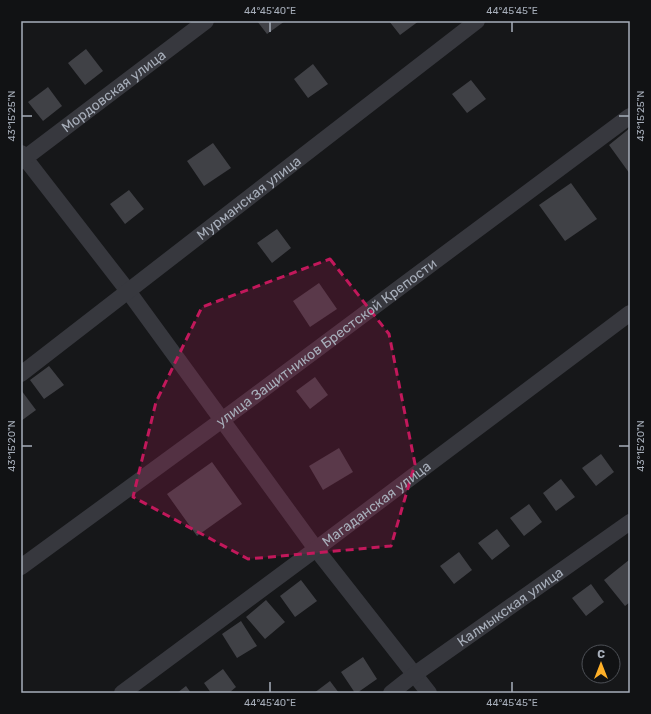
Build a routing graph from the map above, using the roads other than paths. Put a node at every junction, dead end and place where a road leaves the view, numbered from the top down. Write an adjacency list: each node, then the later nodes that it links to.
1 (206, 21): 4 (street, Мордовская улица)
2 (476, 21): 5 (street, Мурманская улица)
3 (630, 116): 8 (street, улица Защитников Брестской Крепости)
4 (22, 157): 5 (street)
5 (128, 291): 7 (street, Мурманская улица); 8 (street)
6 (630, 313): 10 (street, Магаданская улица)
7 (21, 374)
8 (222, 420): 10 (street); 11 (street, улица Защитников Брестской Крепости)
9 (630, 522): 12 (street, Калмыкская улица)
10 (316, 549): 12 (street); 13 (street, Магаданская улица)
11 (21, 567)
12 (415, 674): 14 (street, Калмыкская улица); 15 (street)
13 (122, 693)
14 (391, 693)
15 (429, 693)

